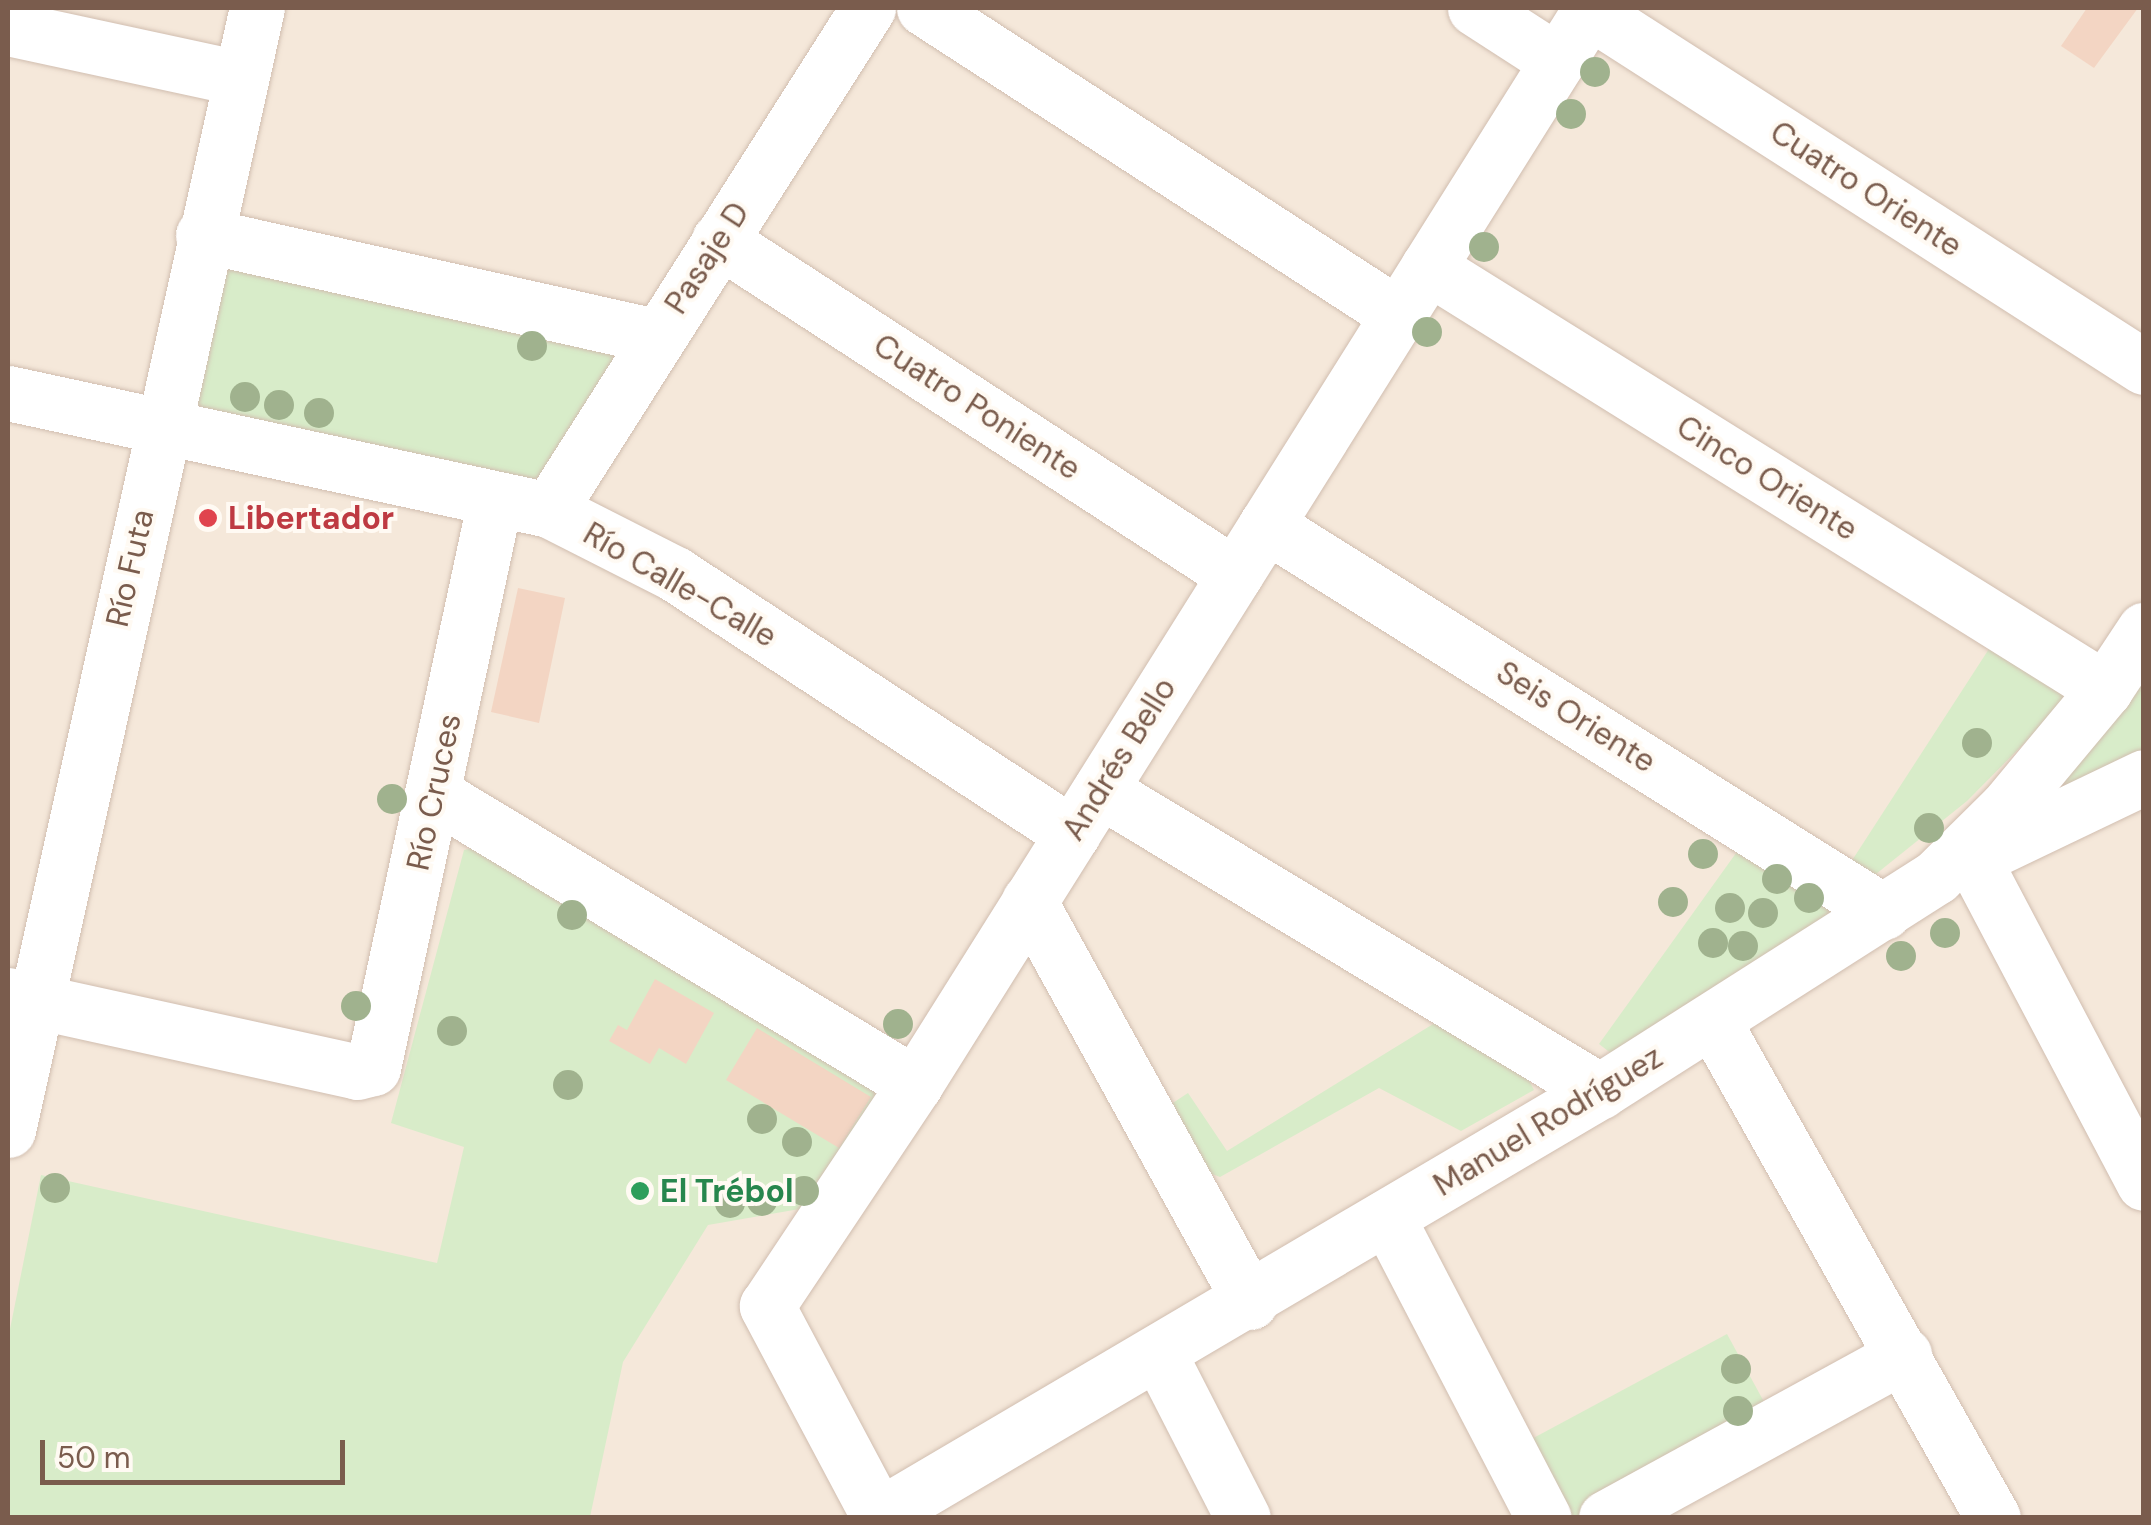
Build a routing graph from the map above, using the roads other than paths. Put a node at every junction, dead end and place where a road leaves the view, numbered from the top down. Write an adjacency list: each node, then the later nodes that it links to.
1 (258, 8): 8 (street, Río Futa)
2 (868, 8): 10 (street, Pasaje D)
3 (924, 8): 12 (street)
4 (1475, 8): 7 (street)
5 (1590, 9): 7 (street, Andrés Bello); 14 (street, Cuatro Oriente)
6 (8, 28): 8 (street)
7 (1557, 61): 11 (street, Andrés Bello)
8 (239, 78): 9 (street, Río Futa)
9 (202, 235): 13 (street); 16 (street, Río Futa)
10 (719, 240): 13 (street, Pasaje D); 20 (street, Cuatro Poniente)
11 (1428, 267): 12 (street, Andrés Bello); 22 (street, Cinco Oriente)
12 (1398, 315): 19 (street, Andrés Bello)
13 (655, 336): 18 (street, Pasaje D)
14 (2144, 367)
15 (8, 393): 16 (street, Río Calle-Calle)
16 (161, 429): 17 (street, Río Calle-Calle); 29 (street, Río Futa)
17 (496, 500): 18 (street, Río Calle-Calle); 24 (street, Río Cruces)
18 (549, 510): 25 (street, Río Calle-Calle)
19 (1266, 525): 20 (street, Andrés Bello); 28 (street, Seis Oriente)
20 (1235, 574): 25 (street, Andrés Bello)
21 (2144, 630): 22 (street, Manuel Rodríguez)
22 (2105, 688): 26 (street, Manuel Rodríguez)
23 (2144, 777): 26 (street)
24 (434, 794): 29 (street, Río Cruces); 31 (street)
25 (1086, 812): 27 (street, Andrés Bello); 32 (street, Río Calle-Calle)
26 (1954, 868): 28 (street, Manuel Rodríguez); 34 (street)
27 (1030, 901): 31 (street, Andrés Bello); 36 (street)
28 (1884, 912): 30 (street, Manuel Rodríguez)
29 (21, 998): 33 (street, Río Futa)
30 (1714, 1020): 32 (street, Manuel Rodríguez); 38 (street)
31 (915, 1084): 39 (street, Andrés Bello)
32 (1600, 1091): 35 (street, Manuel Rodríguez)
33 (8, 1130)
34 (2144, 1183)
35 (1387, 1217): 36 (street, Manuel Rodríguez); 41 (street)
36 (1250, 1302): 37 (street, Manuel Rodríguez)
37 (1159, 1354): 39 (street, Manuel Rodríguez); 40 (street)
38 (1904, 1355): 42 (street); 43 (street)
39 (876, 1516)
40 (1243, 1518)
41 (1544, 1518)
42 (1606, 1518)
43 (1993, 1518)

